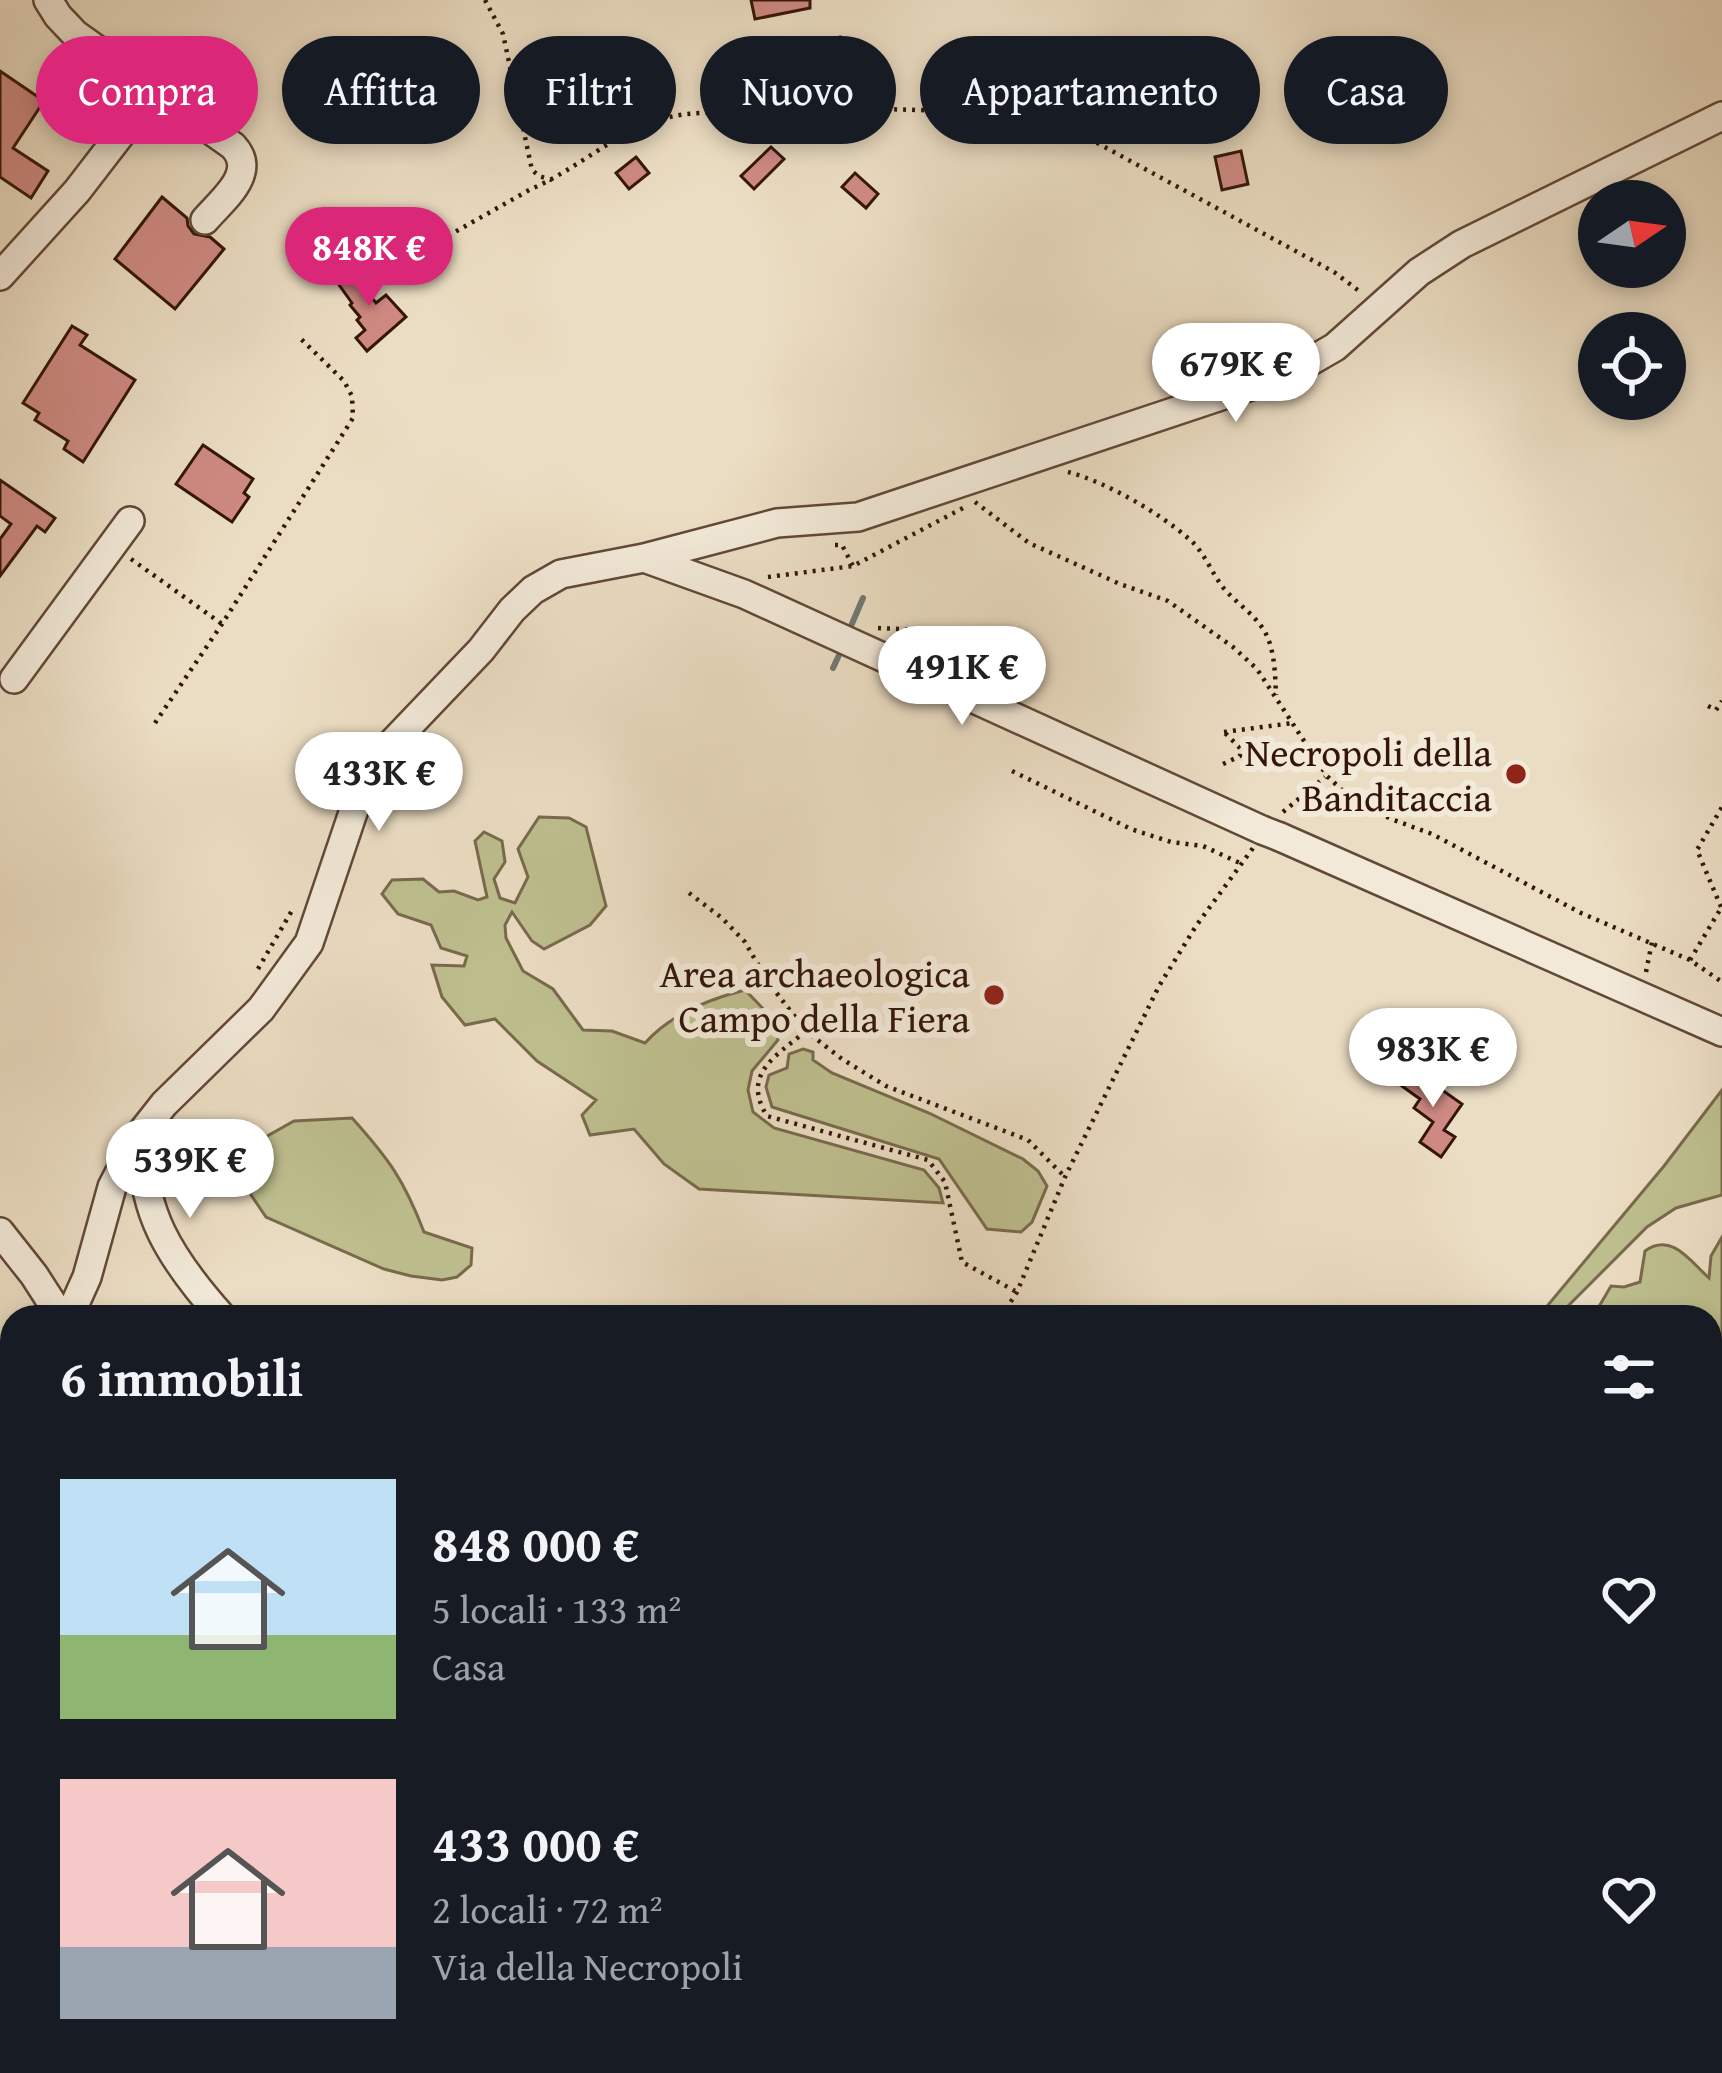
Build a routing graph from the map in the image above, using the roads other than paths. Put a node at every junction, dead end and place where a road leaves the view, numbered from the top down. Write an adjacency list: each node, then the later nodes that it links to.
1 (48, 0): 2 (street)
2 (80, 36)
3 (1722, 116): 9 (street)
4 (113, 144): 7 (street)
5 (230, 144): 6 (street)
6 (205, 220)
7 (0, 276)
8 (130, 520): 10 (street)
9 (644, 557): 11 (street); 12 (street)
10 (5, 681)
11 (1722, 1032)
12 (145, 1126): 15 (street); 16 (street)
13 (0, 1232): 14 (street)
14 (56, 1305)
15 (72, 1305)
16 (212, 1305)

